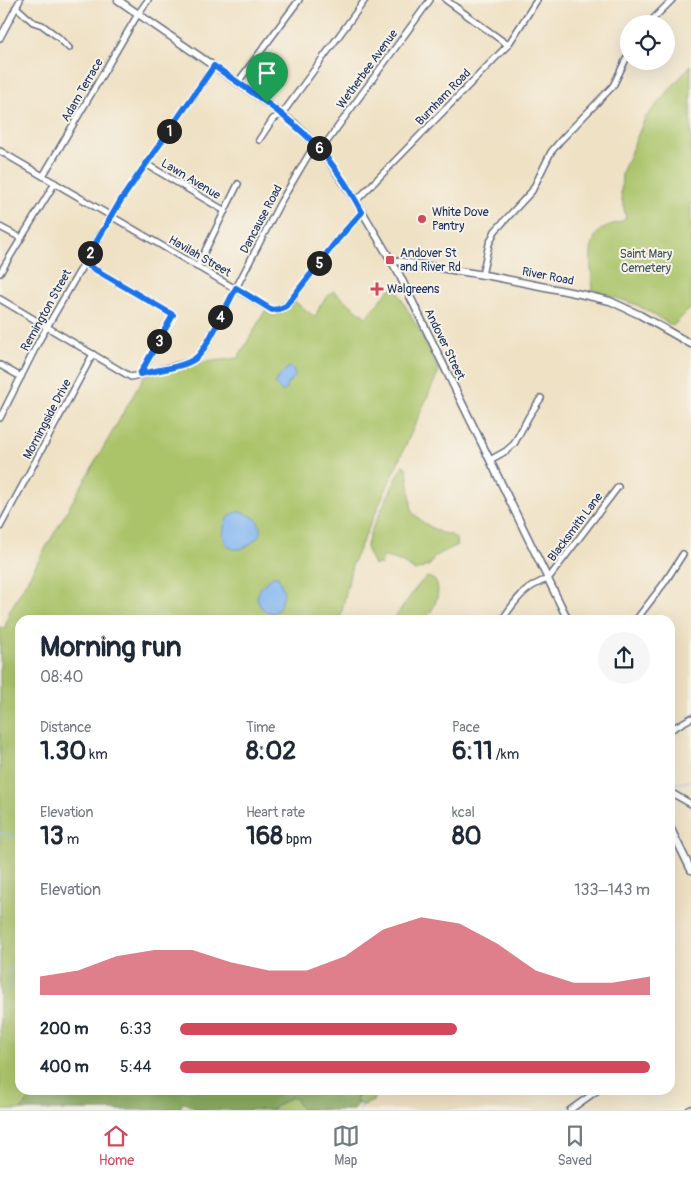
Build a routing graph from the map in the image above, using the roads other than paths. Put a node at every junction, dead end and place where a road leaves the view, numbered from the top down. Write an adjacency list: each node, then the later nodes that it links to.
1 (20, 0): 10 (street)
2 (118, 0): 11 (main road, Andover Street)
3 (148, 0): 11 (street, Adam Terrace)
4 (298, 0): 18 (street)
5 (365, 0): 19 (street)
6 (430, 0): 22 (street, Wetherbee Avenue)
7 (447, 0): 14 (street)
8 (537, 0): 14 (street, Burnham Road)
9 (672, 0): 12 (street)
10 (16, 7): 13 (street); 15 (street)
11 (138, 14): 16 (main road, Andover Street); 25 (street, Adam Terrace)
12 (657, 15)
13 (0, 38)
14 (508, 46): 28 (street, Burnham Road)
15 (68, 48)
16 (214, 66): 18 (main road, Andover Street); 24 (street, Remington Street)
17 (621, 70): 38 (street)
18 (238, 82): 19 (main road, Andover Street)
19 (282, 114): 20 (street); 21 (main road, Andover Street)
20 (259, 140)
21 (315, 144): 22 (main road, Andover Street); 39 (street, Dancause Road)
22 (320, 150): 28 (main road, Andover Street)
23 (0, 151): 25 (street, Havilah Street)
24 (146, 164): 29 (street, Lawn Avenue); 31 (street, Remington Street)
25 (43, 176): 26 (street, Havilah Street)
26 (55, 183): 31 (street, Havilah Street); 33 (street)
27 (238, 184): 29 (street)
28 (356, 201): 30 (main road, Andover Street)
29 (225, 211): 36 (street)
30 (362, 212): 34 (main road, Andover Street); 39 (street, Havilah Street)
31 (111, 216): 35 (street, Remington Street); 36 (street, Havilah Street)
32 (0, 227): 33 (street)
33 (21, 238): 37 (street)
34 (390, 260): 38 (main road, River Road); 49 (main road, Andover Street)
35 (84, 263): 41 (street, Remington Street); 45 (street)
36 (197, 267): 39 (street, Havilah Street)
37 (0, 273)
38 (482, 275): 42 (main road, River Road)
39 (236, 288): 45 (street, Dancause Road)
40 (0, 299): 41 (street)
41 (47, 327): 43 (street); 46 (street, Remington Street)
42 (691, 344)
43 (93, 354): 45 (street); 51 (street, Morningside Drive)
44 (0, 364): 46 (street)
45 (140, 374)
46 (21, 377): 48 (street, Remington Street)
47 (541, 398): 49 (street)
48 (0, 418)
49 (490, 460): 53 (main road, Andover Street)
50 (618, 487): 53 (street, Blacksmith Lane)
51 (0, 527)
52 (683, 554): 56 (street)
53 (548, 579): 54 (street); 55 (main road, Andover Street)
54 (506, 615)
55 (566, 615)
56 (640, 615)
57 (691, 718): 58 (street)
58 (675, 727)
59 (675, 795): 60 (street)
60 (691, 804)
61 (675, 837): 62 (main road)
62 (691, 870)
63 (591, 1095): 64 (street)
64 (570, 1110)

